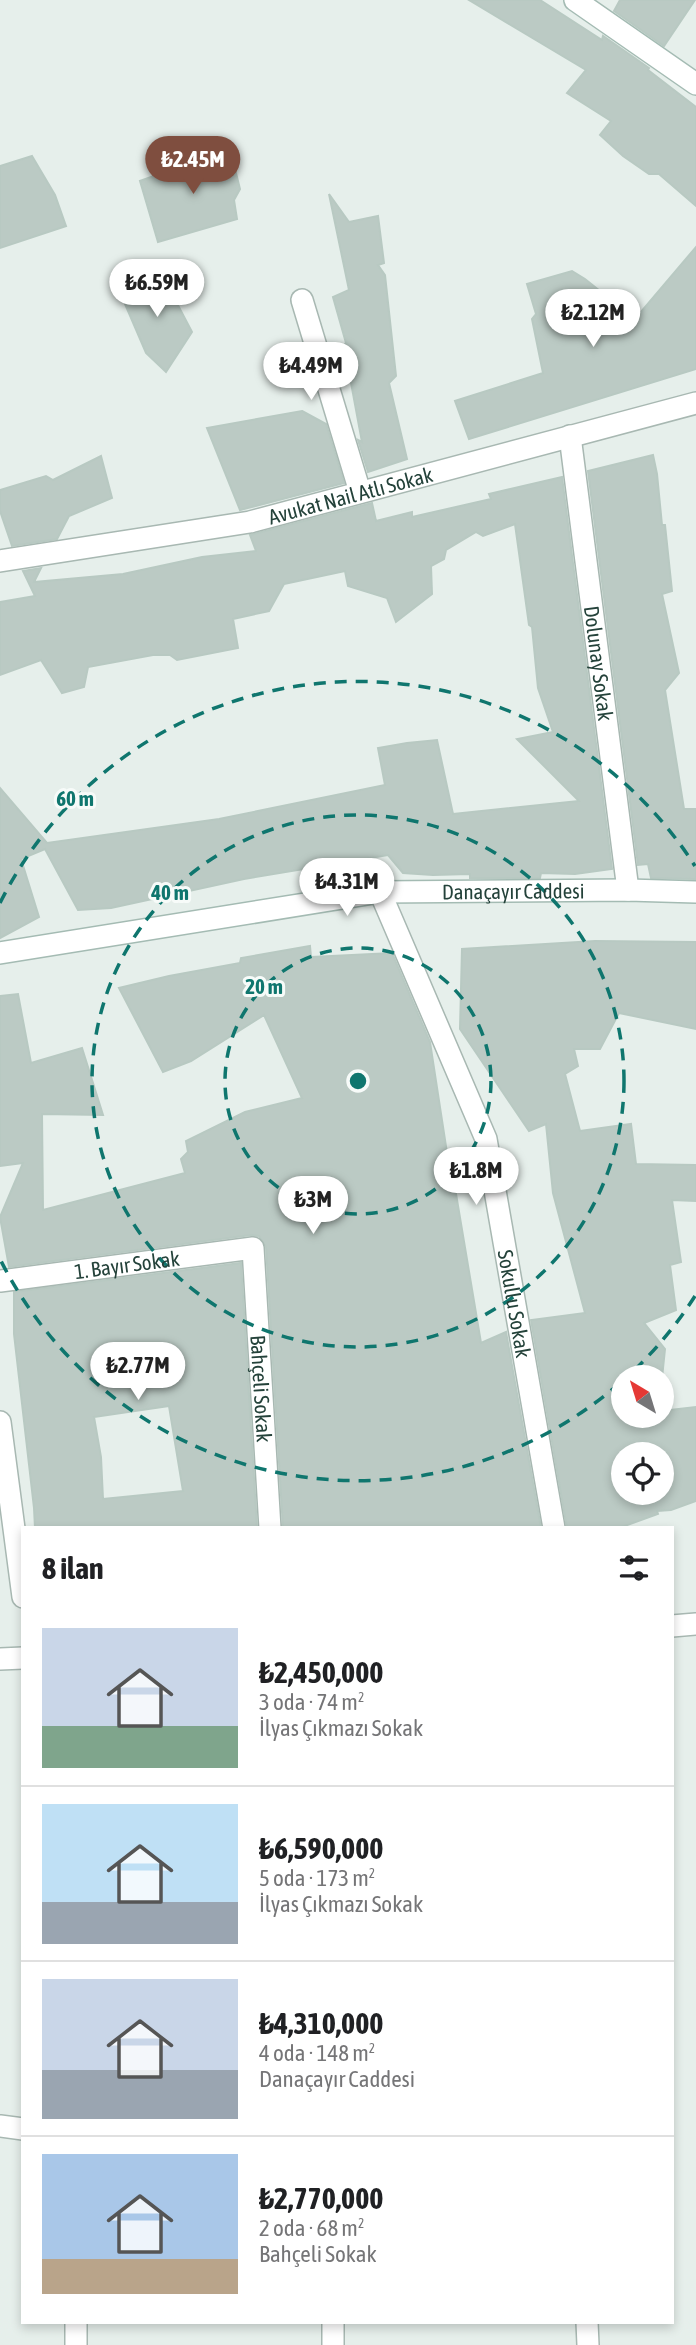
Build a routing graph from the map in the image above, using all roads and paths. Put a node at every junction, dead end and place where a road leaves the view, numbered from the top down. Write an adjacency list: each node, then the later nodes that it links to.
1 (575, 0): 2 (street)
2 (696, 84)
3 (302, 300): 6 (street)
4 (696, 403): 5 (street, Avukat Nail Atlı Sokak)
5 (570, 436): 6 (street, Avukat Nail Atlı Sokak); 8 (street, Dolunay Sokak)
6 (360, 492): 7 (street, Avukat Nail Atlı Sokak)
7 (0, 561)
8 (628, 890): 9 (street, Danaçayır Caddesi); 10 (street, Danaçayır Caddesi)
9 (380, 892): 11 (street, Danaçayır Caddesi); 16 (street, Sokullu Sokak)
10 (696, 892)
11 (0, 953)
12 (253, 1248): 13 (street, 1. Bayır Sokak); 15 (street, Bahçeli Sokak)
13 (0, 1281)
14 (0, 1422): 17 (street)
15 (270, 1526)
16 (554, 1526)
17 (21, 1582)
18 (696, 1625): 19 (street)
19 (674, 1626)
20 (21, 1658): 21 (street)
21 (0, 1659)
22 (0, 2126): 23 (street)
23 (21, 2129)
24 (76, 2324): 27 (street)
25 (333, 2324): 28 (street)
26 (587, 2324): 29 (street)
27 (76, 2345)
28 (333, 2345)
29 (587, 2345)

